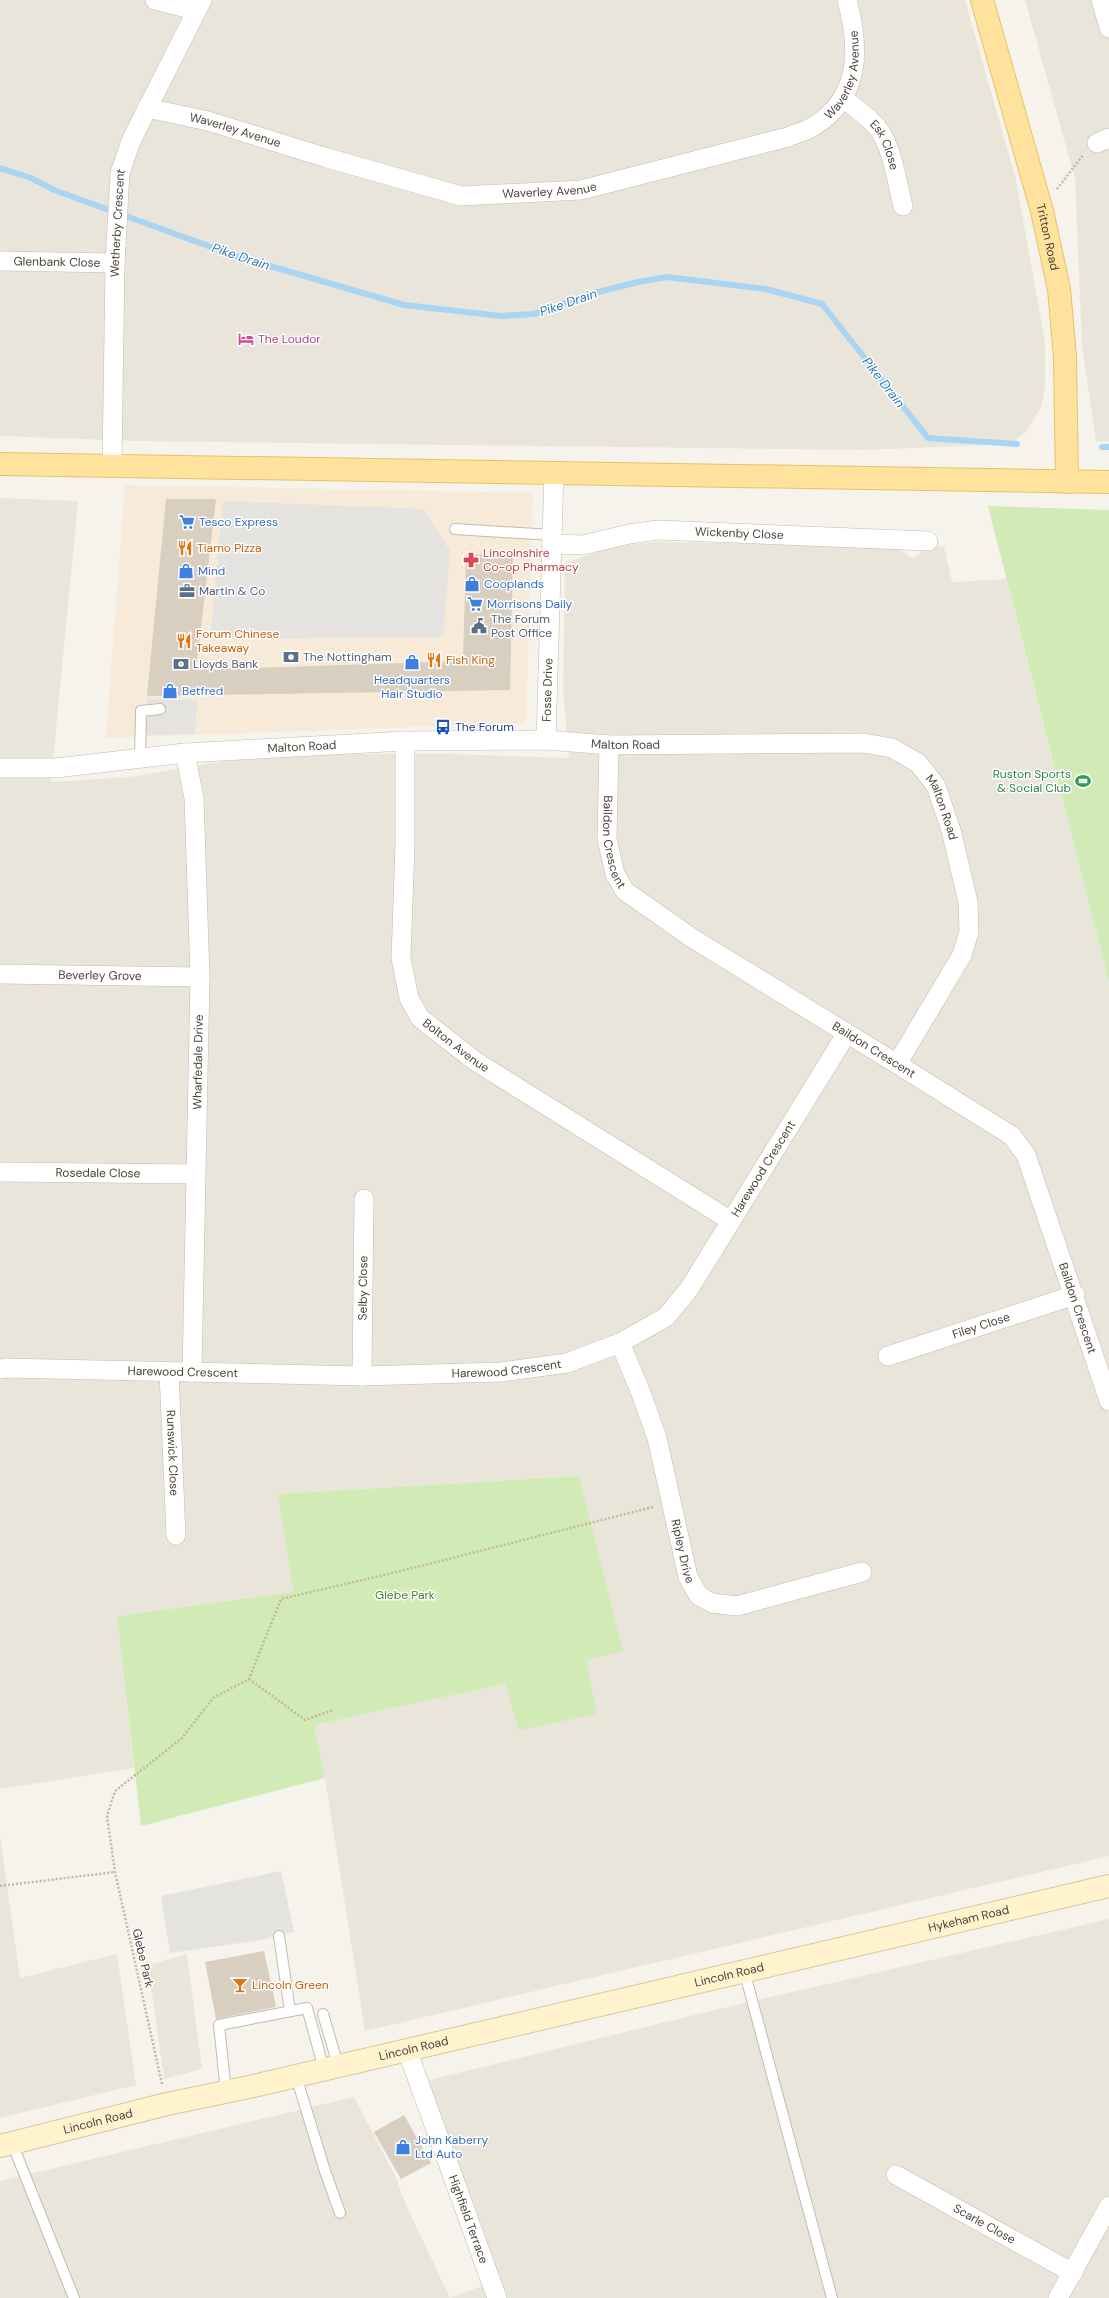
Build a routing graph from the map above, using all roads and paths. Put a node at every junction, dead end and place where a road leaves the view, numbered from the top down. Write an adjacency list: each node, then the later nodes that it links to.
1 (155, 0): 5 (street)
2 (847, 0): 7 (street, Waverley Avenue)
3 (982, 0): 11 (main road, Tritton Road)
4 (1101, 0): 6 (street)
5 (199, 5): 8 (street, Wetherby Crescent)
6 (1109, 28)
7 (844, 99): 8 (street, Waverley Avenue); 10 (street, Esk Close)
8 (147, 108): 13 (street, Wetherby Crescent)
9 (1103, 140): 11 (path)
10 (903, 206)
11 (1042, 211): 17 (main road, Tritton Road)
12 (0, 261): 13 (street, Glenbank Close)
13 (115, 263): 15 (street, Wetherby Crescent)
14 (0, 464): 15 (main road)
15 (112, 466): 16 (main road)
16 (554, 472): 17 (main road); 20 (street, Fosse Drive)
17 (1067, 482): 18 (main road)
18 (1109, 482)
19 (455, 529): 20 (lane)
20 (552, 540): 21 (street, Wickenby Close); 23 (street, Fosse Drive)
21 (928, 541)
22 (160, 709): 27 (lane)
23 (546, 740): 24 (street, Malton Road); 25 (street, Malton Road)
24 (405, 741): 26 (street, Malton Road); 36 (street, Bolton Avenue)
25 (609, 745): 31 (street, Baildon Crescent); 32 (street, Malton Road)
26 (185, 753): 27 (street, Malton Road); 30 (street, Wharfedale Drive)
27 (140, 758): 28 (street, Malton Road)
28 (0, 768)
29 (0, 974): 30 (street, Beverley Grove)
30 (200, 977): 34 (street, Wharfedale Drive)
31 (847, 1033): 32 (street, Baildon Crescent); 36 (street, Harewood Crescent)
32 (897, 1064): 37 (street, Baildon Crescent)
33 (0, 1172): 34 (street, Rosedale Close)
34 (195, 1174): 42 (street, Wharfedale Drive)
35 (364, 1199): 43 (street, Selby Close)
36 (731, 1221): 38 (street, Harewood Crescent)
37 (1075, 1295): 39 (street, Filey Close); 44 (street, Baildon Crescent)
38 (620, 1343): 43 (street, Harewood Crescent); 45 (street, Ripley Drive)
39 (888, 1356)
40 (0, 1369): 41 (street, Harewood Crescent)
41 (169, 1372): 42 (street, Harewood Crescent); 46 (street, Runswick Close)
42 (192, 1372): 43 (street, Harewood Crescent)
43 (362, 1376)
44 (1109, 1401)
45 (670, 1503): 47 (street, Ripley Drive); 48 (path)
46 (176, 1535)
47 (862, 1572)
48 (249, 1679): 49 (path); 50 (path, Glebe Park)
49 (332, 1710)
50 (115, 1872): 51 (path); 62 (path, Glebe Park)
51 (0, 1886)
52 (1109, 1886): 54 (street, Hykeham Road)
53 (279, 1936): 56 (lane)
54 (828, 1950): 55 (street, Lincoln Road)
55 (744, 1970): 58 (street, Lincoln Road); 70 (lane)
56 (290, 2011): 59 (lane); 61 (lane)
57 (323, 2014): 59 (lane)
58 (406, 2050): 59 (street, Lincoln Road); 69 (street, Highfield Terrace)
59 (331, 2067): 60 (street, Lincoln Road)
60 (296, 2076): 61 (street, Lincoln Road); 66 (lane)
61 (226, 2092): 62 (street, Lincoln Road)
62 (166, 2104): 63 (street, Lincoln Road)
63 (6, 2144): 68 (lane)
64 (896, 2175): 67 (street, Scarle Close)
65 (1109, 2206): 67 (street)
66 (340, 2214)
67 (1073, 2273): 71 (street)
68 (74, 2298)
69 (497, 2298)
70 (832, 2298)
71 (1058, 2298)

